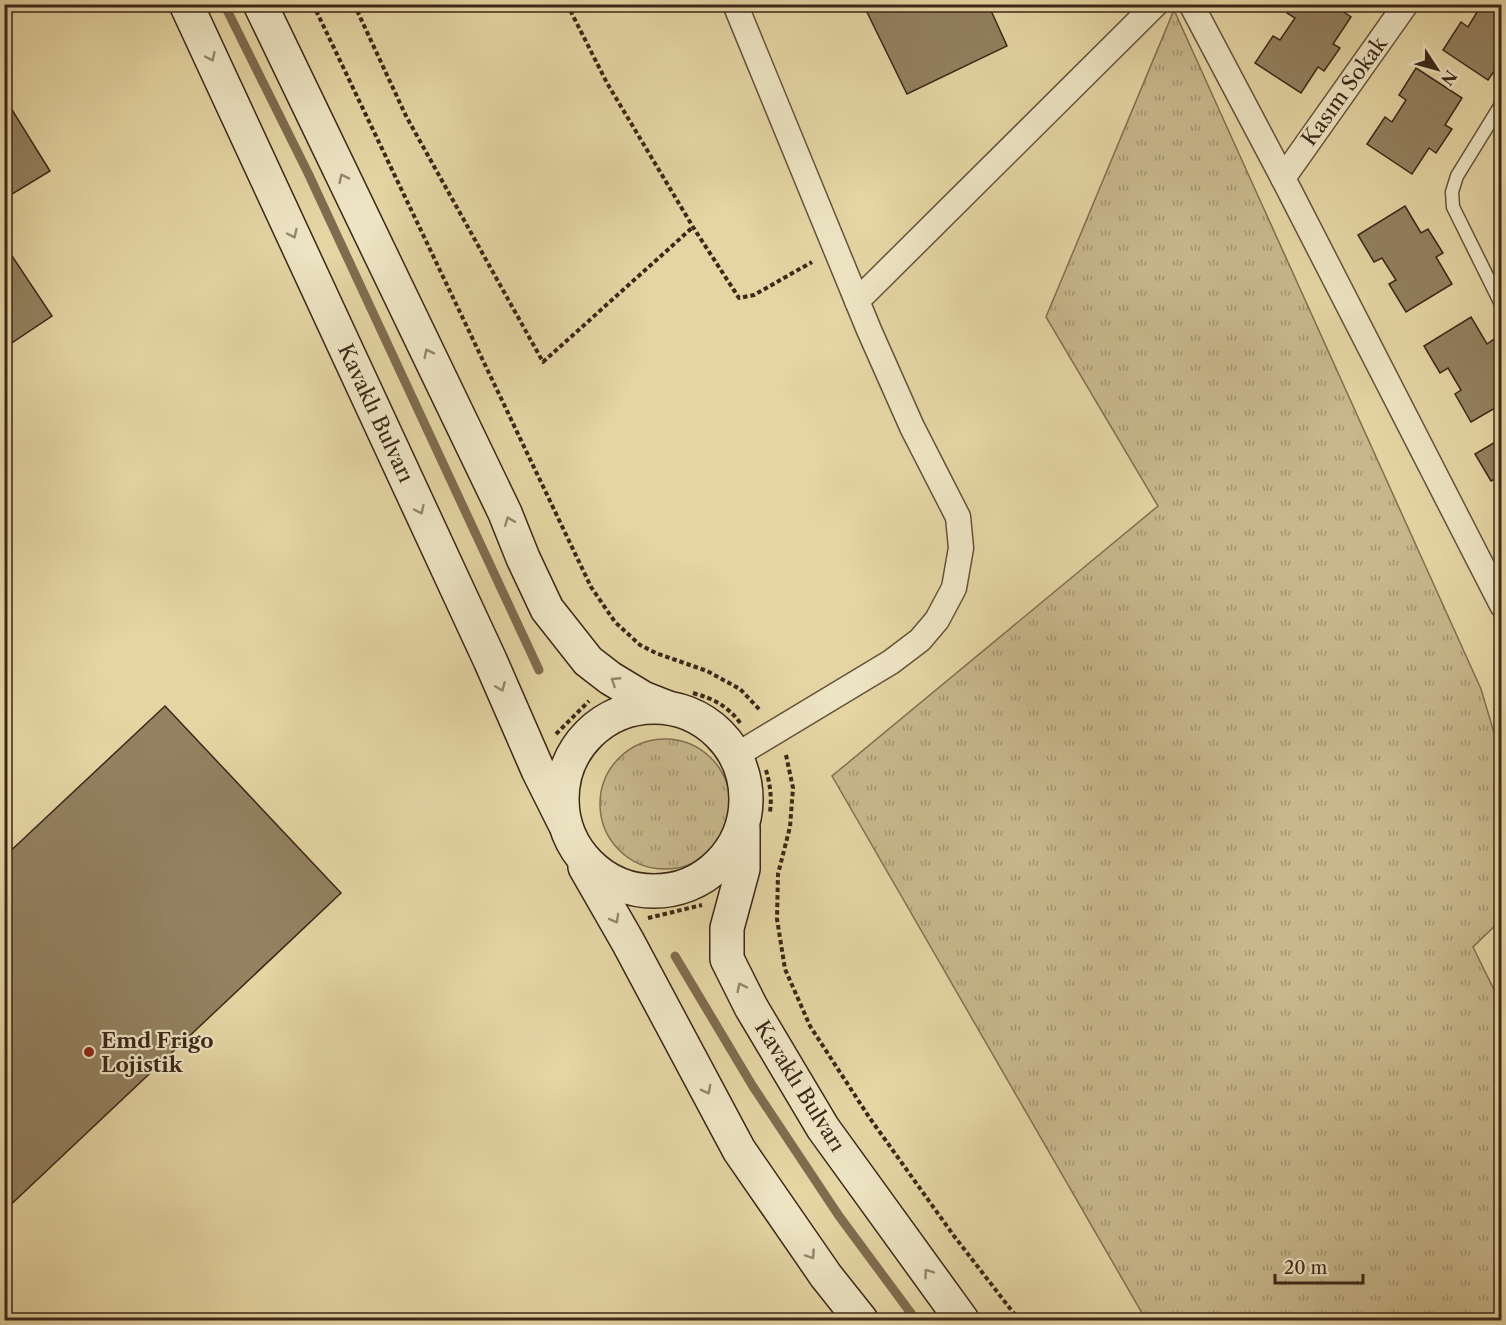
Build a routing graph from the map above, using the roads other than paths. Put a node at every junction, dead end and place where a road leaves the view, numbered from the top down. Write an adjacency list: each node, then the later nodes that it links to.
1 (186, 4): 15 (main road, Kavaklı Bulvarı, one-way to 15)
2 (260, 4): 12 (main road, Kavaklı Bulvarı, one-way to 2)
3 (735, 4): 9 (street)
4 (1156, 4): 9 (street)
5 (1191, 4): 8 (street)
6 (1406, 4): 8 (street, Kasım Sokak)
7 (1502, 103): 10 (lane)
8 (1282, 178): 11 (street)
9 (857, 301): 13 (street)
10 (1502, 306)
11 (1502, 605)
12 (666, 707): 13 (main road, Kavaklı Bulvarı); 15 (main road, Kavaklı Bulvarı)
13 (735, 756): 14 (main road, Kavaklı Bulvarı)
14 (743, 823): 15 (main road, Kavaklı Bulvarı); 17 (main road, Kavaklı Bulvarı, one-way to 14)
15 (570, 836): 16 (main road, Kavaklı Bulvarı, one-way to 16)
16 (861, 1320)
17 (962, 1320)

